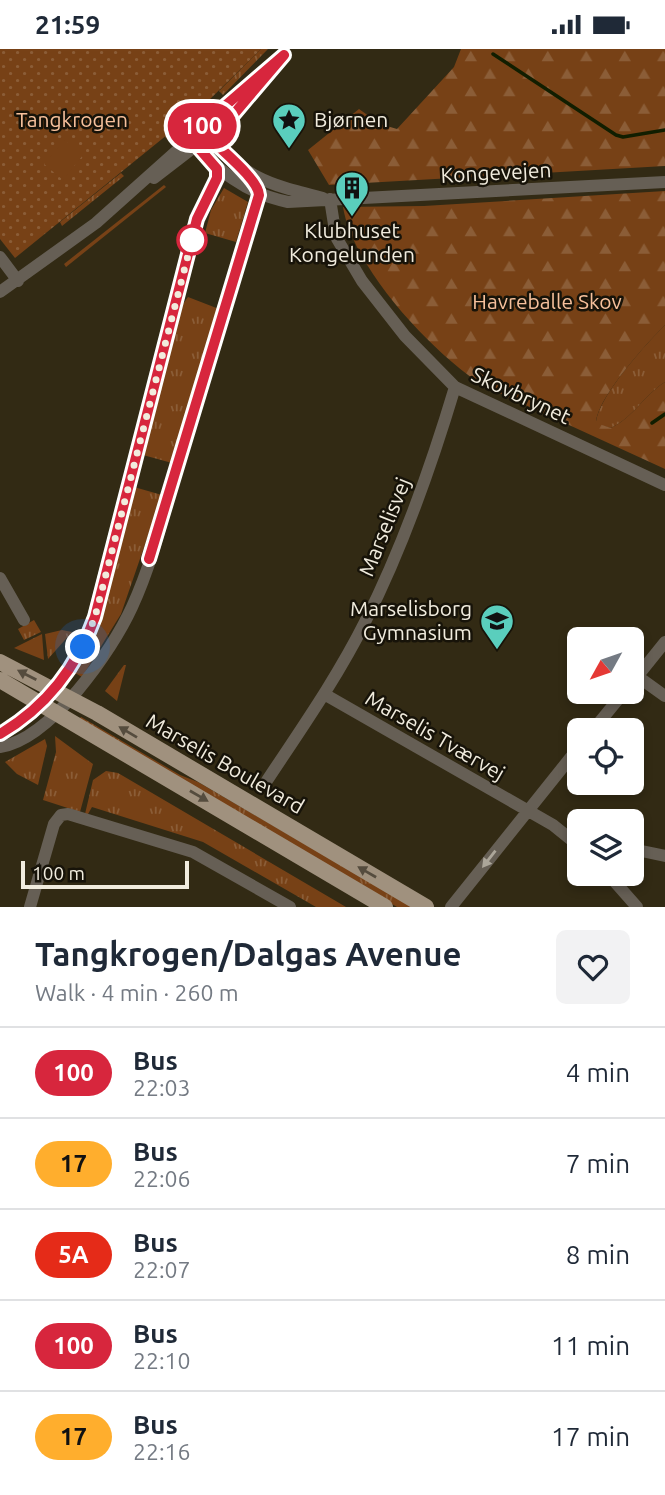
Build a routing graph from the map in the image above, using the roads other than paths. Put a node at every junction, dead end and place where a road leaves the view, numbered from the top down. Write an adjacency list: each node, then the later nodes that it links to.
1 (287, 52): 2 (street)
2 (205, 132): 3 (street); 5 (street)
3 (193, 141): 4 (street); 10 (street)
4 (217, 169): 7 (street); 21 (street)
5 (252, 177): 7 (street); 8 (street)
6 (665, 182): 8 (street, Kongevejen)
7 (259, 195): 8 (street, Kongevejen); 25 (street)
8 (330, 199): 12 (street, Skovbrynet)
9 (0, 257): 10 (street)
10 (18, 281): 11 (street)
11 (0, 292)
12 (455, 387): 13 (street, Skovbrynet); 23 (street, Marselisvej)
13 (665, 485)
14 (0, 578): 15 (street)
15 (24, 620)
16 (665, 642): 18 (street)
17 (0, 662): 21 (main road, Marselis Boulevard, one-way to 17)
18 (644, 668)
19 (0, 680): 27 (main road, Marselis Boulevard)
20 (644, 684): 24 (street)
21 (54, 689): 25 (main road, Marselis Boulevard); 27 (street)
22 (0, 692): 27 (main road)
23 (324, 694): 32 (street, Marselisvej); 33 (street, Marselis Tværvej)
24 (665, 696)
25 (70, 698): 27 (street); 41 (main road, Marselis Boulevard, one-way to 25)
26 (614, 704): 28 (street)
27 (45, 710): 29 (street); 30 (street); 40 (main road, Marselis Boulevard, one-way to 40)
28 (603, 718)
29 (0, 734)
30 (0, 747)
31 (567, 762): 33 (street)
32 (266, 782)
33 (527, 811): 34 (street, Marselis Tværvej); 42 (street, one-way to 42)
34 (567, 838)
35 (644, 852): 36 (street)
36 (665, 856)
37 (618, 886): 43 (street)
38 (30, 907): 39 (street)
39 (290, 907)
40 (385, 907)
41 (426, 907)
42 (451, 907)
43 (637, 907)

